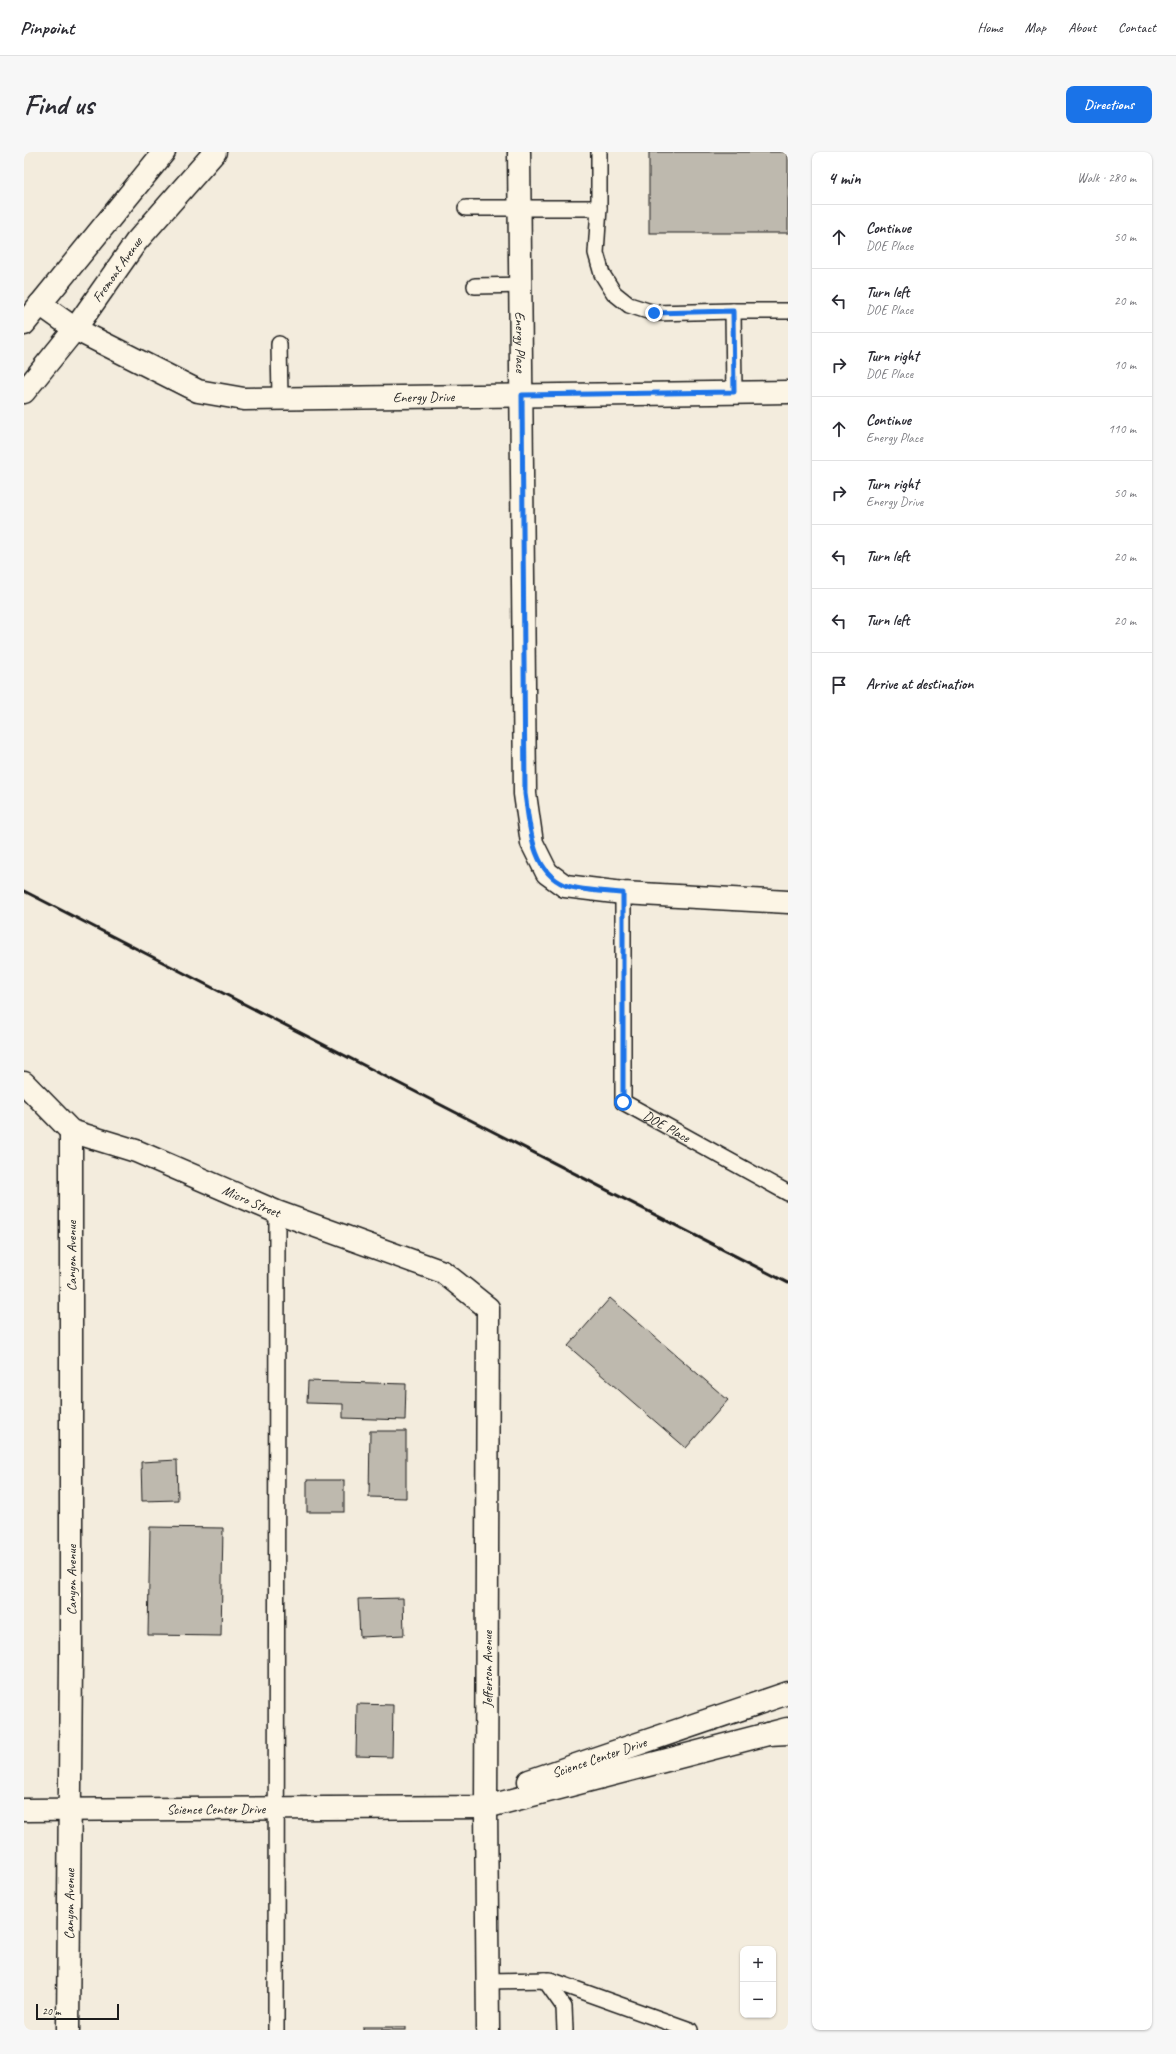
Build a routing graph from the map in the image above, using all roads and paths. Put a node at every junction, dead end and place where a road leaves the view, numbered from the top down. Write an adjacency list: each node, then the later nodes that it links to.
1 (164, 152): 10 (street)
2 (215, 152): 14 (street, Fremont Avenue)
3 (519, 152): 6 (street, Energy Place)
4 (599, 152): 7 (lane)
5 (466, 208): 6 (lane)
6 (520, 208): 7 (lane); 8 (street, Energy Place)
7 (599, 208): 11 (lane)
8 (520, 285): 9 (lane); 19 (street, Energy Place)
9 (475, 286)
10 (40, 304): 13 (street); 14 (street, Energy Drive)
11 (733, 311): 12 (lane); 17 (lane)
12 (788, 311)
13 (24, 324)
14 (75, 329): 16 (street, Fremont Avenue); 20 (street, Energy Drive)
15 (279, 344): 20 (lane)
16 (24, 392)
17 (734, 392): 18 (street, Energy Drive); 19 (street, Energy Drive)
18 (788, 392)
19 (522, 395): 20 (street, Energy Drive); 21 (street, Energy Place)
20 (280, 398)
21 (623, 893): 22 (street); 25 (lane, DOE Place)
22 (788, 902)
23 (24, 1083): 24 (street, Micro Street)
24 (71, 1131): 26 (street, Micro Street); 32 (street, Canyon Avenue)
25 (788, 1193)
26 (277, 1212): 27 (street, Micro Street); 33 (lane)
27 (488, 1308): 30 (street, Jefferson Avenue)
28 (788, 1693): 30 (street, Science Center Drive)
29 (781, 1732): 30 (street, Science Center Drive)
30 (486, 1801): 33 (street, Science Center Drive); 35 (street, Jefferson Avenue)
31 (24, 1810): 32 (street, Science Center Drive)
32 (69, 1810): 33 (street, Science Center Drive); 36 (street, Canyon Avenue)
33 (276, 1810): 37 (lane)
34 (545, 1980): 35 (lane); 39 (lane); 40 (lane)
35 (488, 1981): 38 (street, Jefferson Avenue)
36 (68, 2030)
37 (276, 2030)
38 (488, 2030)
39 (564, 2030)
40 (690, 2030)

